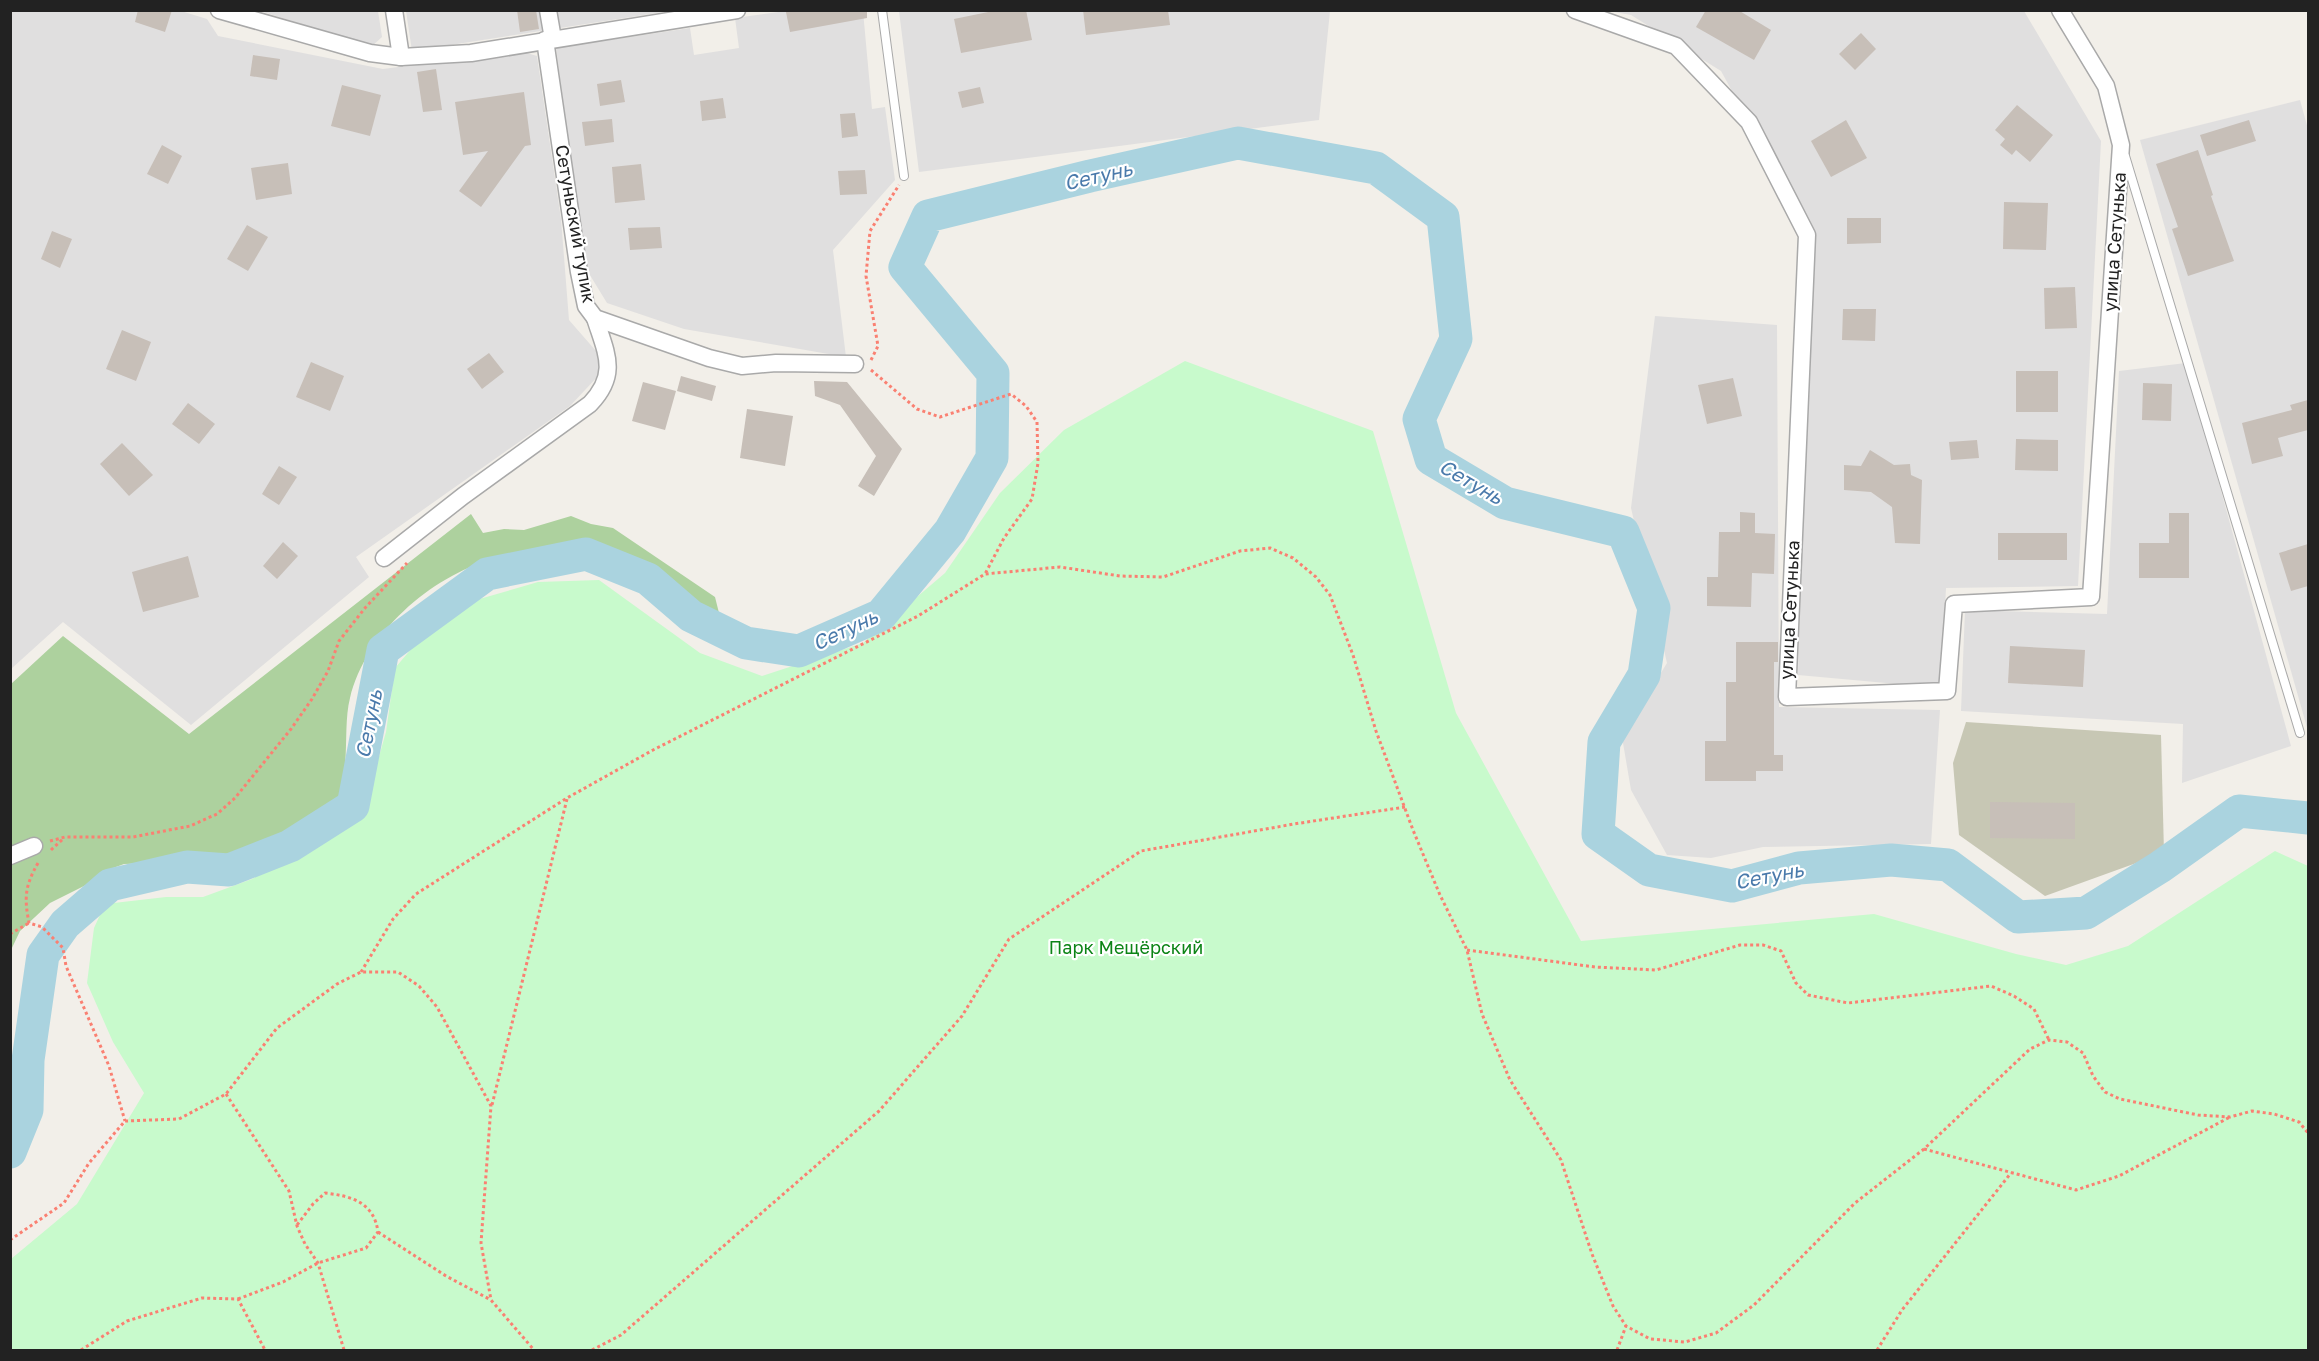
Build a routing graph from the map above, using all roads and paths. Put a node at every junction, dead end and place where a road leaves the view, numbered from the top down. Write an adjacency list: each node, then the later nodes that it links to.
1 (219, 10): 9 (street)
2 (394, 10): 9 (street)
3 (548, 10): 8 (street, Сетуньский тупик)
4 (737, 10): 8 (street)
5 (882, 10): 11 (lane)
6 (1575, 10): 10 (street, улица Сетунька)
7 (2060, 10): 10 (street, улица Сетунька)
8 (549, 40): 9 (street); 12 (street, Сетуньский тупик)
9 (401, 57)
10 (2121, 145): 17 (lane)
11 (904, 176): 16 (path)
12 (595, 318): 13 (street, Сетуньский тупик); 14 (street)
13 (855, 364)
14 (384, 558)
15 (408, 562): 20 (path)
16 (985, 574): 18 (path); 19 (path)
17 (2300, 734)
18 (567, 798): 26 (path); 29 (path)
19 (1405, 807): 25 (path); 46 (path)
20 (65, 837): 21 (path); 23 (path)
21 (33, 846): 22 (street)
22 (10, 856)
23 (29, 923): 24 (path); 31 (path)
24 (10, 934)
25 (1467, 950): 27 (path); 41 (path)
26 (361, 972): 28 (path); 29 (path)
27 (2049, 1040): 30 (path); 33 (path)
28 (226, 1094): 31 (path); 35 (path)
29 (492, 1106): 40 (path)
30 (2230, 1117): 32 (path); 34 (path)
31 (125, 1121): 37 (path)
32 (2308, 1132)
33 (1924, 1149): 34 (path); 41 (path)
34 (2011, 1173): 48 (path)
35 (297, 1226): 36 (path); 38 (path)
36 (378, 1232): 38 (path); 40 (path)
37 (10, 1240)
38 (318, 1263): 39 (path); 44 (path)
39 (238, 1299): 42 (path); 43 (path)
40 (491, 1300): 45 (path)
41 (1626, 1326): 47 (path)
42 (81, 1350)
43 (265, 1350)
44 (344, 1350)
45 (534, 1350)
46 (592, 1350)
47 (1617, 1350)
48 (1877, 1350)

